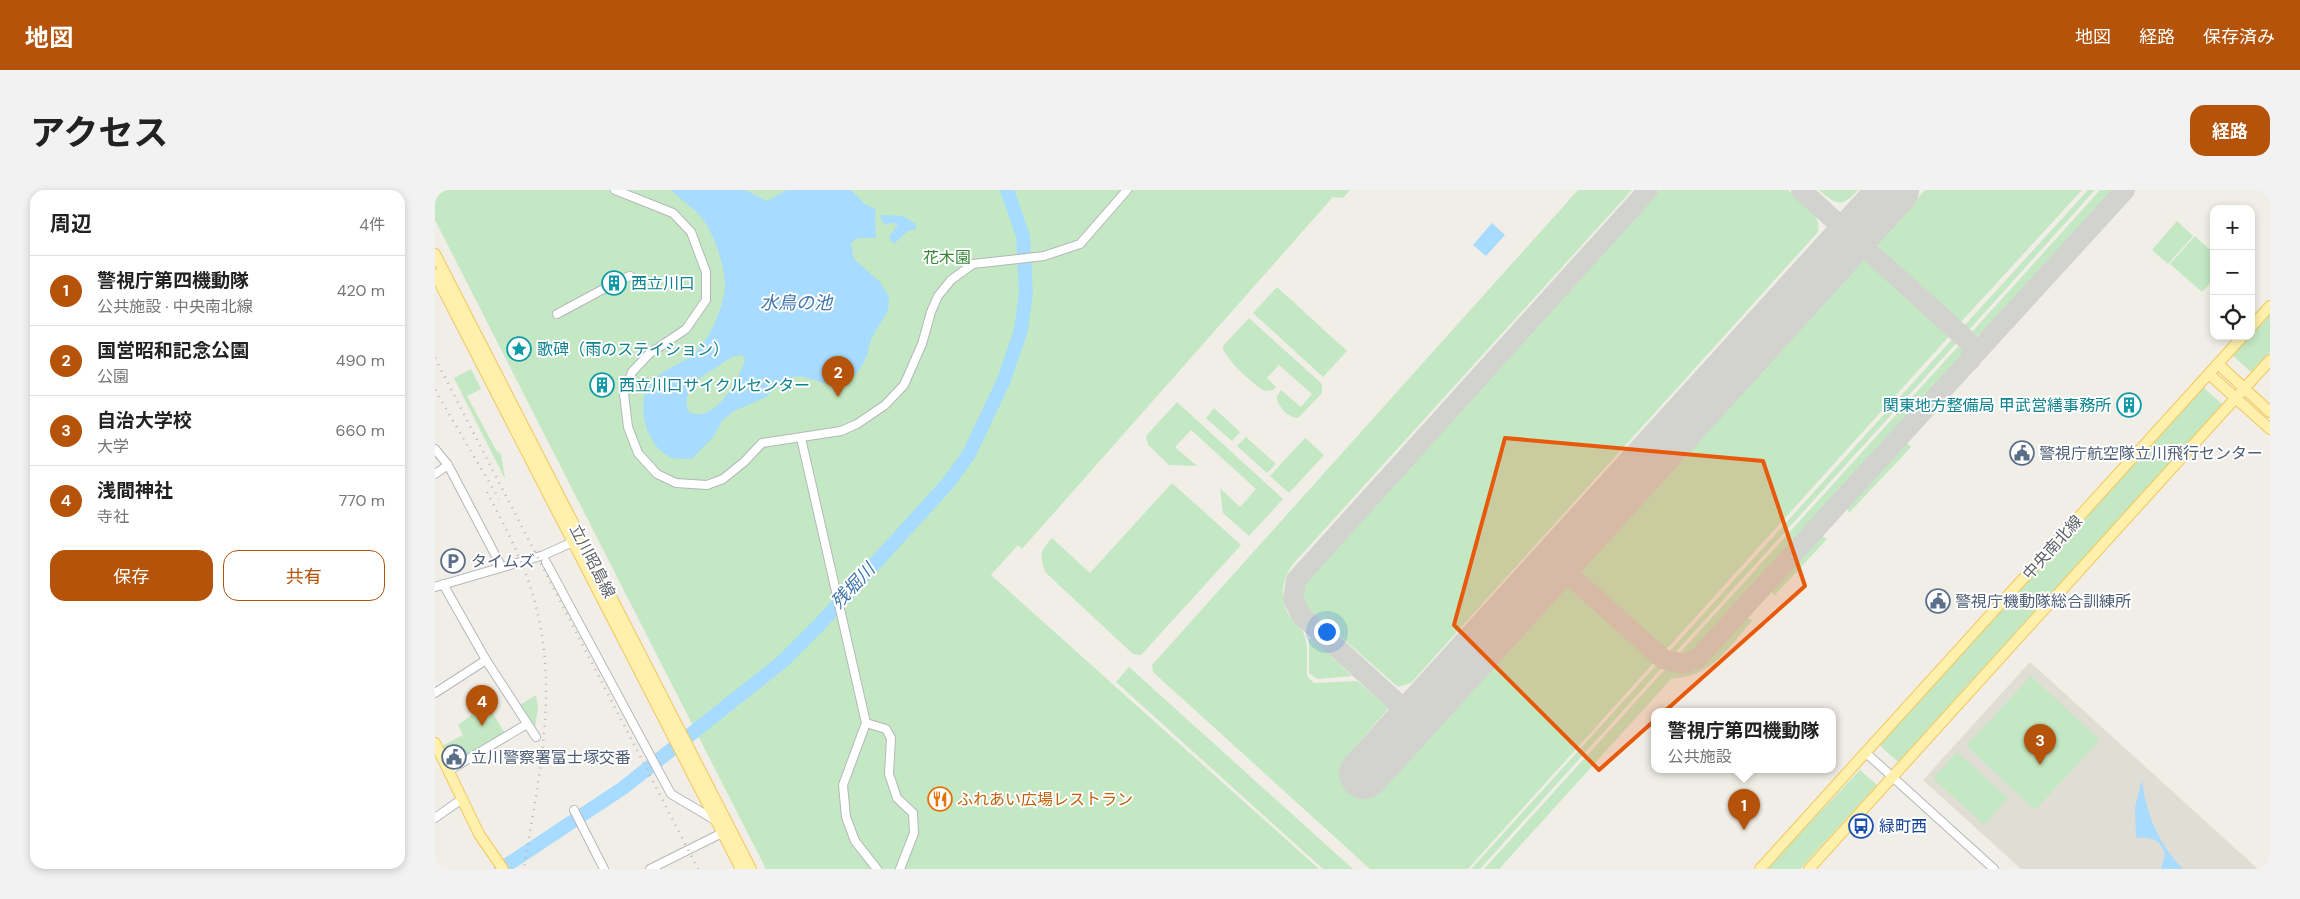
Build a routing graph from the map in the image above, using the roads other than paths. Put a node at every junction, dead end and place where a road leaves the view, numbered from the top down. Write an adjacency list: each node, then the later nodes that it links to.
1 (615, 190): 17 (street)
2 (1127, 190): 17 (street)
3 (435, 254): 21 (main road, 立川昭島線)
4 (435, 274): 21 (main road, 立川昭島線)
5 (630, 276): 7 (street)
6 (2270, 306): 8 (main road)
7 (557, 314)
8 (2255, 323)
9 (2239, 340): 11 (main road, 中央南北線)
10 (2270, 360): 13 (main road)
11 (2218, 364): 12 (main road, 中央南北線); 13 (main road)
12 (2209, 374): 14 (main road); 31 (main road, 中央南北線)
13 (2244, 388): 14 (main road); 15 (main road)
14 (2235, 398): 16 (main road); 34 (main road)
15 (2270, 412)
16 (2270, 430)
17 (801, 438): 27 (street)
18 (435, 449): 19 (street)
19 (448, 465): 20 (street); 23 (street)
20 (435, 474)
21 (577, 540): 23 (street); 32 (main road, 立川昭島線)
22 (546, 562): 38 (street)
23 (501, 566): 24 (street)
24 (439, 585): 25 (street)
25 (486, 660): 26 (street); 28 (street)
26 (435, 693)
27 (866, 722): 45 (street); 46 (street)
28 (527, 724): 29 (street); 33 (street)
29 (535, 736)
30 (435, 743): 33 (main road)
31 (1865, 752): 34 (street); 47 (main road, 中央南北線)
32 (689, 759): 38 (main road, 立川昭島線); 39 (main road, 立川昭島線)
33 (449, 771): 35 (main road)
34 (1893, 777): 48 (main road); 49 (street)
35 (462, 799): 37 (street); 40 (main road)
36 (574, 810): 41 (street)
37 (435, 818)
38 (715, 820): 39 (main road, 立川昭島線)
39 (726, 831): 42 (street); 43 (main road, 立川昭島線); 44 (main road, 立川昭島線)
40 (503, 869)
41 (604, 869)
42 (650, 869)
43 (741, 869)
44 (751, 869)
45 (877, 869)
46 (900, 869)
47 (1760, 869)
48 (1809, 869)
49 (1993, 869)

